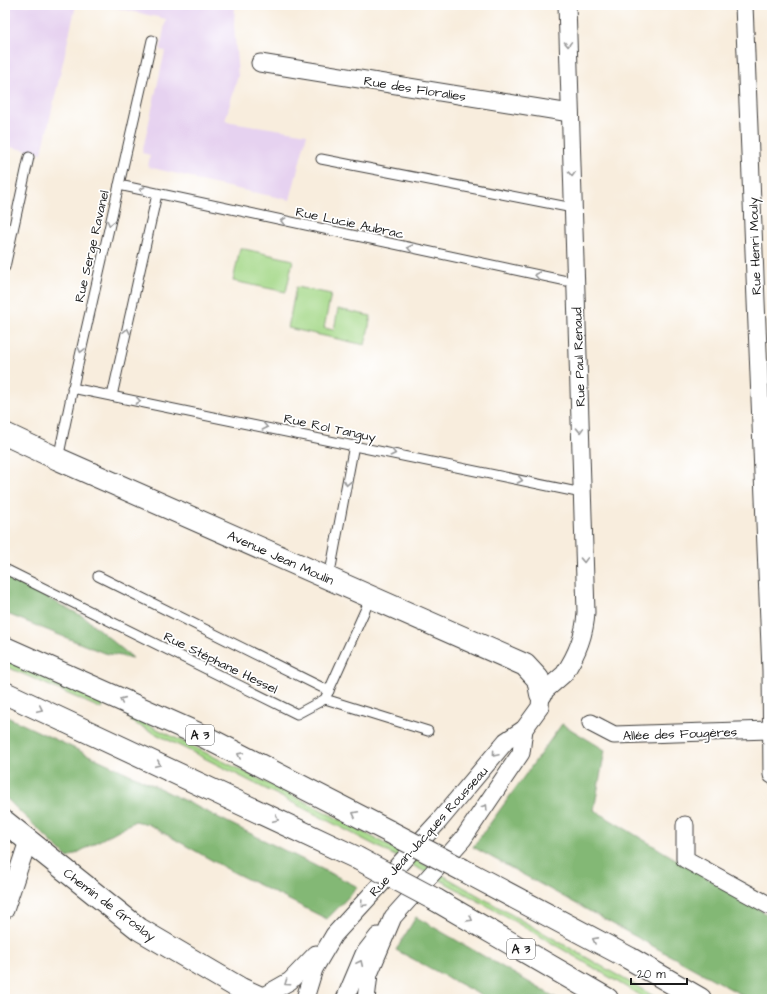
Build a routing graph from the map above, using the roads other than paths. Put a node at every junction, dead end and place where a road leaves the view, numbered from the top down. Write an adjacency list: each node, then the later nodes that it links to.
1 (567, 5): 5 (street, Rue Paul Renaud, one-way to 5)
2 (744, 5): 24 (street, Rue Henri Mouly)
3 (152, 40): 8 (lane, Rue Serge Ravanel)
4 (260, 64): 5 (street, Rue des Floralies)
5 (570, 113): 10 (street, Rue Paul Renaud, one-way to 10)
6 (29, 158): 11 (lane)
7 (321, 159): 10 (lane)
8 (119, 185): 9 (lane, Rue Lucie Aubrac, one-way to 8); 13 (lane, Rue Serge Ravanel, one-way to 13)
9 (157, 194): 12 (lane, Rue Lucie Aubrac, one-way to 9); 14 (lane, one-way to 9)
10 (573, 208): 12 (street, Rue Paul Renaud)
11 (5, 267)
12 (576, 283): 18 (street, Rue Paul Renaud, one-way to 18)
13 (72, 388): 14 (lane, Rue Rol Tanguy); 17 (lane, Rue Serge Ravanel)
14 (112, 396): 16 (lane, Rue Rol Tanguy, one-way to 16)
15 (5, 434): 17 (main road, Avenue Jean Moulin)
16 (354, 445): 18 (lane, Rue Rol Tanguy, one-way to 18); 21 (lane, one-way to 21)
17 (58, 459): 21 (main road, Avenue Jean Moulin)
18 (582, 493): 26 (street, Rue Paul Renaud, one-way to 26)
19 (5, 569): 27 (lane, Rue Stéphane Hessel)
20 (98, 576): 27 (lane)
21 (329, 578): 22 (main road, Avenue Jean Moulin)
22 (371, 597): 26 (main road, Avenue Jean Moulin); 27 (lane)
23 (5, 648): 46 (main road, A 3, one-way to 23, bridge)
24 (771, 670): 31 (street, Rue Henri Mouly)
25 (5, 693): 45 (main road, A 3, one-way to 45, bridge)
26 (541, 694): 29 (street, Rue Jean-Jacques Rousseau)
27 (327, 695): 30 (lane)
28 (591, 723): 31 (street, Allée des Fougères)
29 (524, 729): 39 (street, Rue Jean-Jacques Rousseau, one-way to 29); 40 (street, Rue Jean-Jacques Rousseau, one-way to 40)
30 (428, 730)
31 (772, 730): 32 (street, Rue Henri Mouly)
32 (772, 771): 33 (street, Rue Henri Mouly)
33 (772, 775)
34 (5, 822): 36 (main road, Chemin de Groslay)
35 (685, 825): 37 (street)
36 (28, 841): 38 (street); 41 (main road, Chemin de Groslay)
37 (772, 907)
38 (5, 910)
39 (393, 917): 43 (street, Rue Jean-Jacques Rousseau, one-way to 39); 44 (street, Rue Jean-Jacques Rousseau)
40 (334, 935): 41 (street, Rue Jean-Jacques Rousseau, one-way to 41); 42 (street, Rue Jean-Jacques Rousseau)
41 (261, 998)
42 (306, 999)
43 (345, 999)
44 (366, 999)
45 (607, 999)
46 (700, 999)

